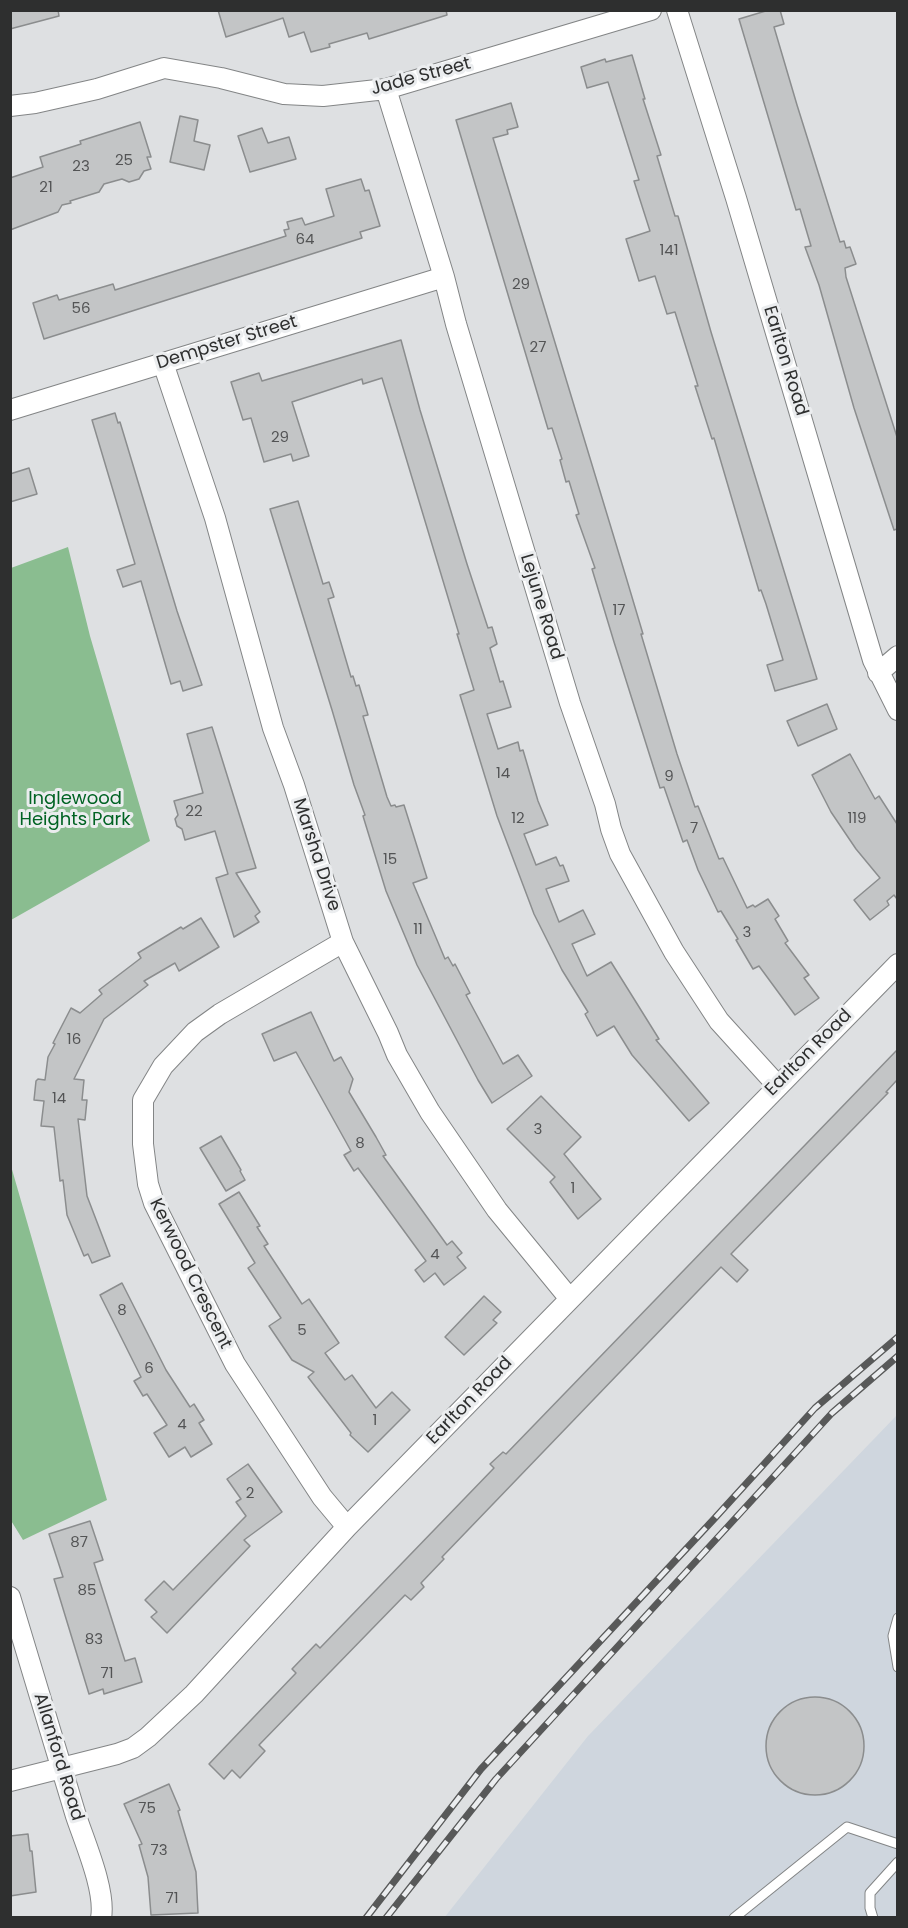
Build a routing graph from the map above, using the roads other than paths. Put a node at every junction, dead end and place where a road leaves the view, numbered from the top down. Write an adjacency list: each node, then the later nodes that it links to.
1 (651, 10): 3 (street, Jade Street)
2 (677, 10): 9 (street, Earlton Road)
3 (386, 89): 4 (street, Jade Street); 5 (street, Lejune Road)
4 (10, 106)
5 (444, 277): 6 (street, Dempster Street); 13 (street, Lejune Road)
6 (163, 363): 7 (street, Dempster Street); 11 (street, Marsha Drive)
7 (10, 410)
8 (897, 656): 9 (street)
9 (878, 673): 10 (street, Earlton Road)
10 (897, 710)
11 (343, 942): 14 (street, Marsha Drive); 15 (street, Kerwood Crescent)
12 (897, 964): 13 (street, Earlton Road)
13 (777, 1085): 14 (street, Earlton Road)
14 (570, 1299): 15 (street, Earlton Road)
15 (347, 1527): 19 (street, Earlton Road)
16 (10, 1597): 19 (street, Allanford Road)
17 (897, 1618): 18 (lane)
18 (897, 1667)
19 (63, 1768): 20 (street, Earlton Road); 23 (street, Allanford Road)
20 (10, 1781)
21 (897, 1844): 24 (lane)
22 (897, 1862): 25 (lane)
23 (101, 1917)
24 (734, 1917)
25 (873, 1917)

